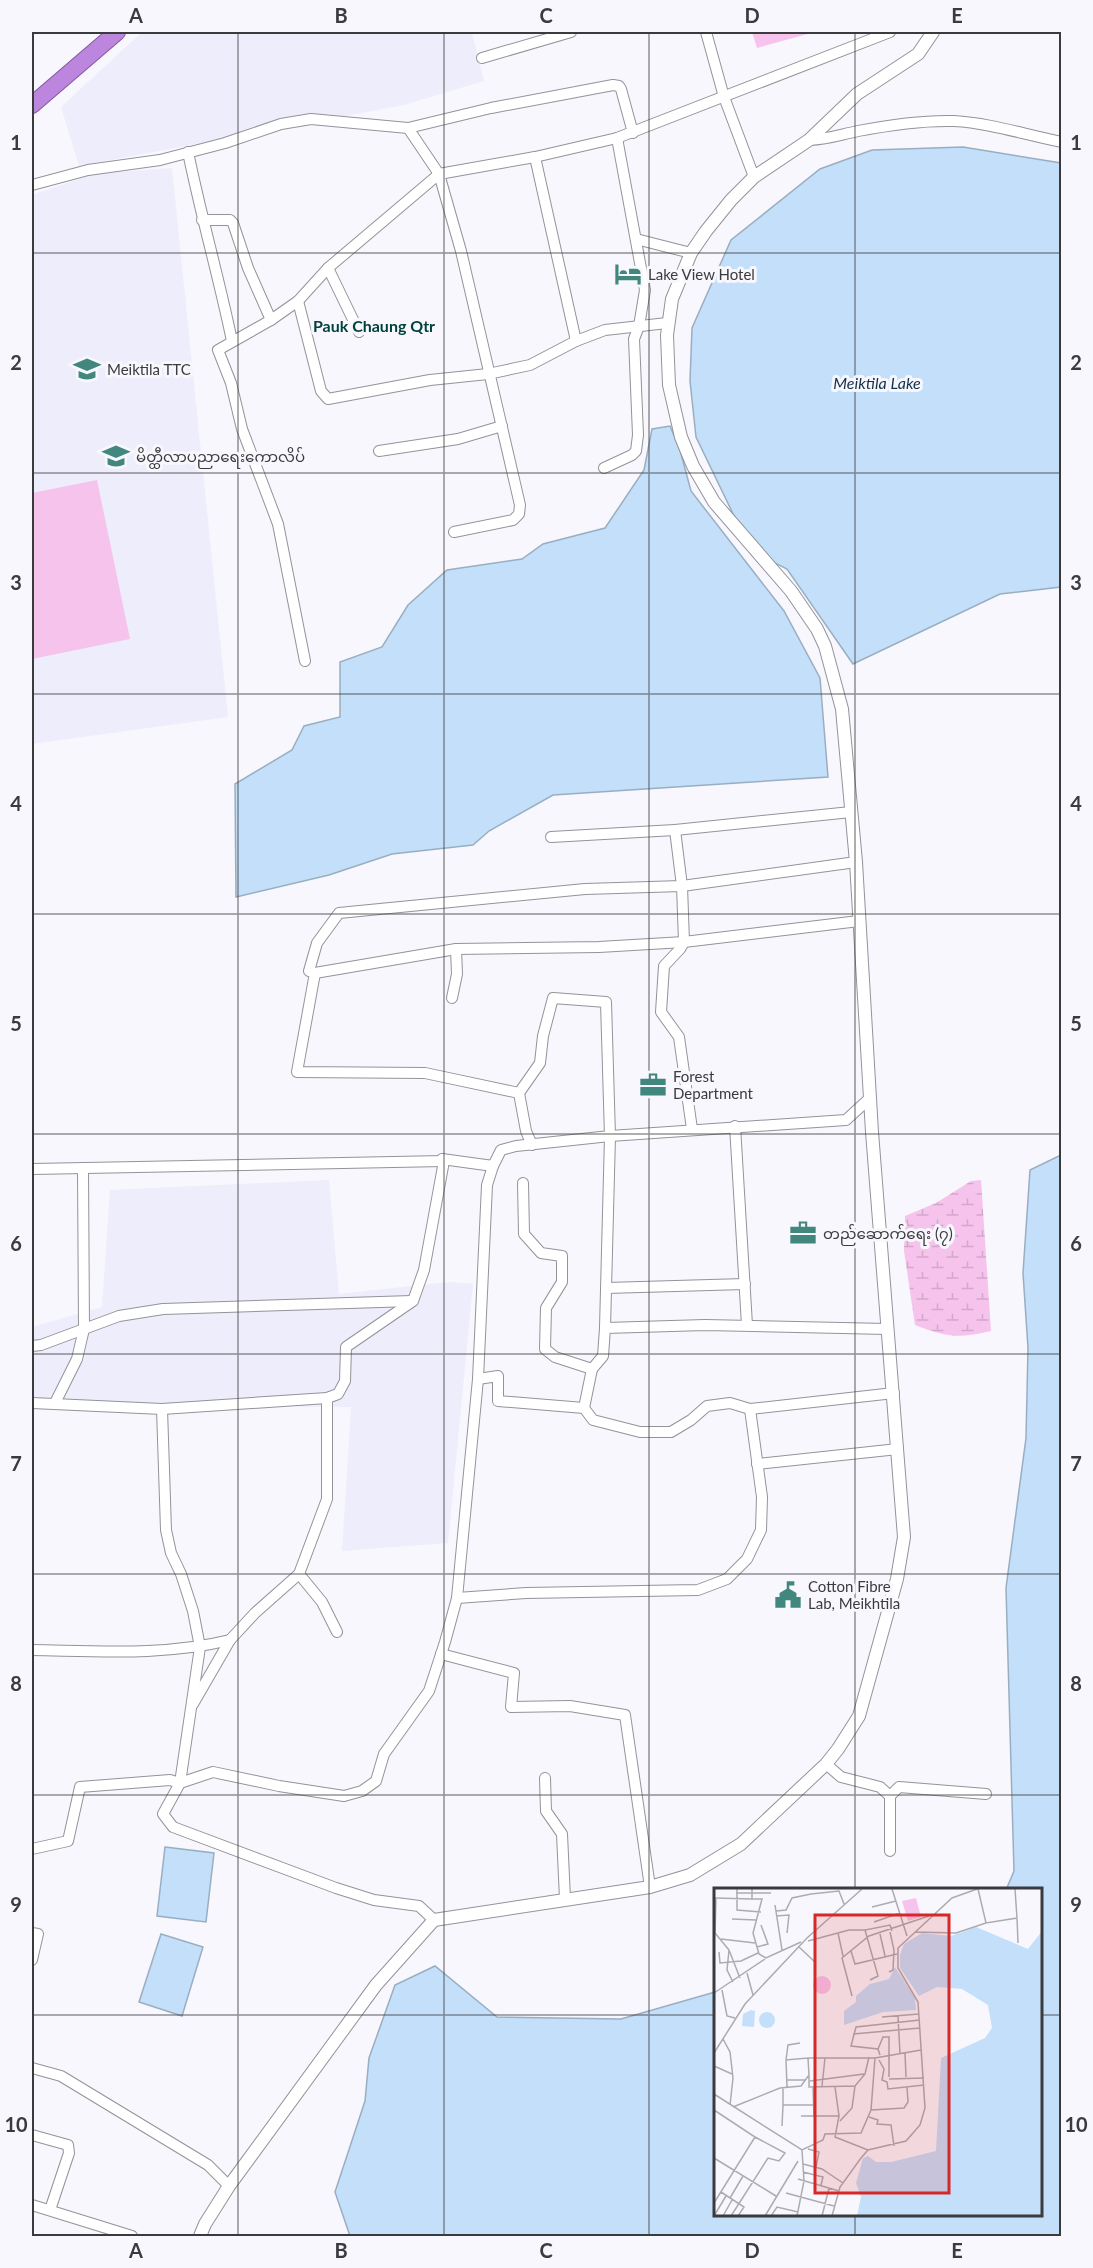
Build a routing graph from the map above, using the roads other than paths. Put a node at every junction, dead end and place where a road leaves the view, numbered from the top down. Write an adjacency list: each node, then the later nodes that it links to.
1 (117, 32): 8 (highway)
2 (571, 32): 6 (street)
3 (706, 32): 7 (street)
4 (890, 32): 7 (street)
5 (933, 32): 12 (street)
6 (482, 58)
7 (724, 97): 10 (street); 17 (street)
8 (32, 105)
9 (408, 128): 10 (street); 14 (street); 16 (street)
10 (633, 133): 11 (street)
11 (617, 138): 15 (street); 20 (street)
12 (809, 140): 13 (street); 17 (street)
13 (1062, 142)
14 (188, 152): 18 (street); 19 (street)
15 (535, 157): 16 (street); 29 (street)
16 (439, 174): 22 (street); 30 (street)
17 (754, 177): 21 (street)
18 (32, 185)
19 (202, 220): 24 (street); 28 (street)
20 (636, 239): 21 (street); 26 (street)
21 (691, 253): 25 (street)
22 (328, 268): 23 (street); 27 (street)
23 (298, 301): 24 (street); 30 (street)
24 (271, 320): 28 (street)
25 (667, 323): 26 (street); 36 (street)
26 (639, 326): 29 (street); 33 (street)
27 (359, 332)
28 (232, 341): 35 (street)
29 (576, 341): 30 (street)
30 (488, 374): 31 (street)
31 (502, 426): 32 (street); 34 (street)
32 (379, 451)
33 (604, 468)
34 (454, 532)
35 (305, 661)
36 (851, 812): 37 (street); 39 (street)
37 (675, 831): 38 (street); 40 (street)
38 (551, 837)
39 (856, 862): 40 (street); 41 (street)
40 (682, 886): 42 (street); 44 (street)
41 (858, 921): 42 (street); 47 (street)
42 (684, 942): 43 (street); 49 (street)
43 (456, 949): 44 (street); 45 (street)
44 (315, 973): 46 (street)
45 (452, 998)
46 (519, 1094): 50 (street); 51 (street)
47 (870, 1098): 48 (street); 63 (street)
48 (735, 1126): 49 (street); 57 (street)
49 (692, 1129): 50 (street)
50 (610, 1136): 51 (street); 58 (street)
51 (532, 1145): 53 (street)
52 (444, 1161): 53 (street); 54 (street); 59 (street)
53 (493, 1166): 66 (street)
54 (83, 1168): 55 (street); 62 (street)
55 (32, 1169)
56 (523, 1183): 65 (street)
57 (745, 1284): 58 (street); 60 (street)
58 (606, 1288): 61 (street)
59 (413, 1300): 62 (street); 68 (street)
60 (747, 1325): 61 (street); 63 (street)
61 (605, 1328): 65 (street)
62 (84, 1329): 64 (street); 70 (street)
63 (887, 1329): 67 (street)
64 (32, 1346)
65 (592, 1369): 71 (street)
66 (478, 1379): 71 (street); 77 (street)
67 (894, 1393): 73 (street); 74 (street)
68 (327, 1398): 72 (street); 76 (street)
69 (32, 1403): 70 (street)
70 (54, 1403): 72 (street)
71 (584, 1408): 73 (street)
72 (162, 1409): 80 (street)
73 (750, 1409): 75 (street)
74 (898, 1449): 75 (street); 84 (street)
75 (757, 1464): 77 (street)
76 (300, 1574): 78 (street); 79 (street)
77 (457, 1598): 82 (street)
78 (337, 1632)
79 (230, 1640): 80 (street); 83 (street)
80 (200, 1647): 81 (street); 83 (street)
81 (32, 1650)
82 (441, 1654): 86 (street); 91 (street)
83 (190, 1710): 86 (street)
84 (826, 1764): 88 (street); 91 (street)
85 (545, 1778): 92 (street)
86 (180, 1783): 89 (street); 93 (street)
87 (986, 1794): 88 (street)
88 (890, 1796): 90 (street)
89 (32, 1849)
90 (890, 1851)
91 (650, 1887): 92 (street)
92 (565, 1899): 93 (street)
93 (434, 1920): 98 (street)
94 (32, 1933): 95 (street)
95 (32, 1960)
96 (32, 2068): 98 (street)
97 (32, 2135): 100 (street)
98 (229, 2186): 103 (street)
99 (32, 2205): 100 (street)
100 (50, 2210): 101 (street)
101 (111, 2233): 102 (street)
102 (132, 2236)
103 (200, 2236)

